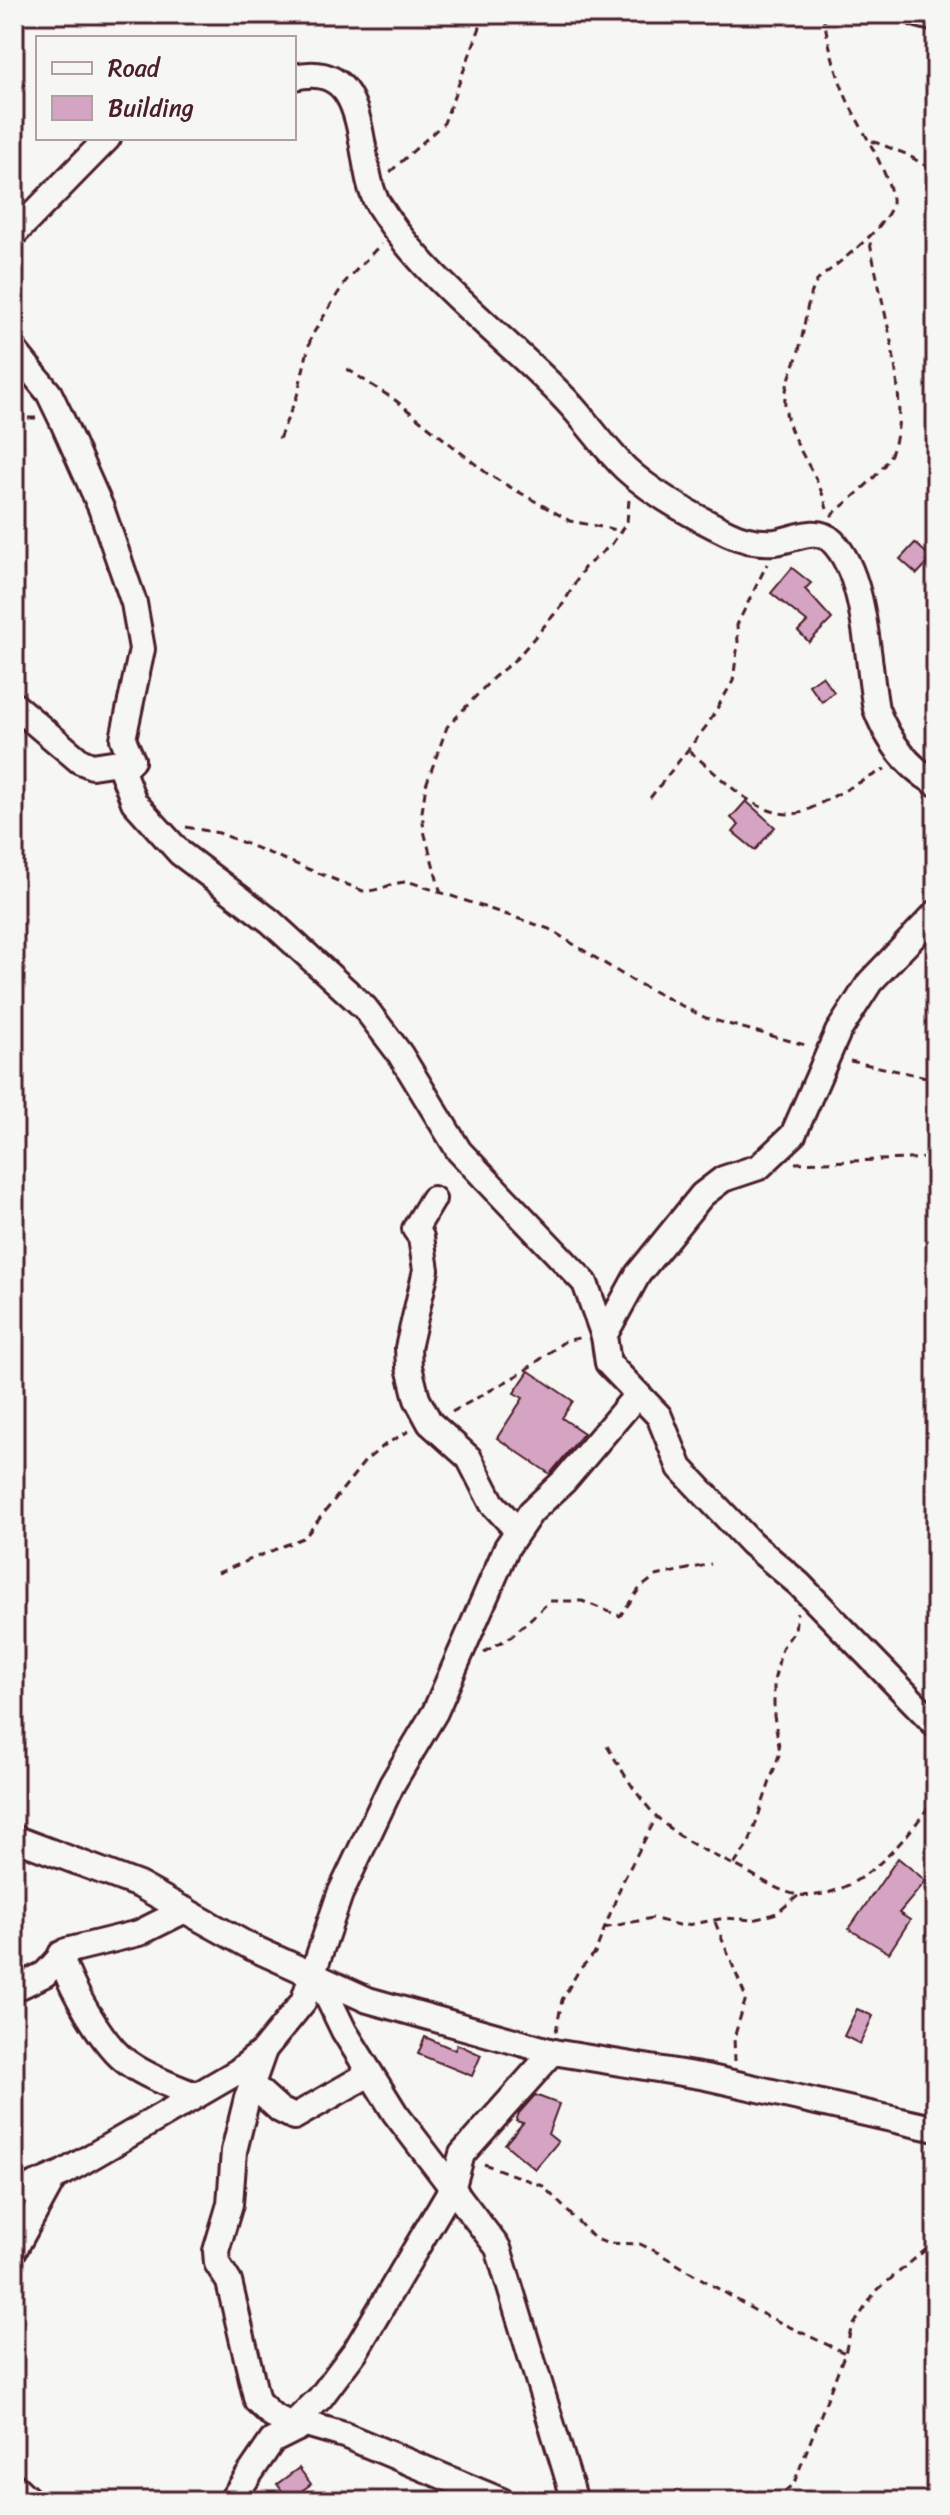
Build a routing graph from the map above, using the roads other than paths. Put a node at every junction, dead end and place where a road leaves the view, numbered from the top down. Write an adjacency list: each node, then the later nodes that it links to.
1 (917, 14): 2 (street)
2 (936, 19)
3 (296, 77): 10 (street)
4 (106, 140): 5 (street)
5 (14, 234)
6 (14, 350): 8 (street)
7 (14, 705): 8 (street)
8 (132, 760): 13 (street)
9 (936, 761): 10 (street)
10 (936, 783)
11 (936, 913): 13 (street)
12 (433, 1199): 15 (street)
13 (604, 1336): 14 (street)
14 (637, 1395): 15 (street); 16 (street)
15 (517, 1530): 20 (street)
16 (936, 1725)
17 (14, 1838): 18 (street)
18 (185, 1910): 19 (street); 20 (street)
19 (61, 1954): 21 (street); 26 (street)
20 (316, 1973): 22 (street); 23 (street); 24 (street)
21 (14, 1989)
22 (263, 2051): 25 (street); 26 (street)
23 (553, 2052): 27 (street); 29 (street)
24 (369, 2074): 25 (street); 29 (street)
25 (251, 2084): 32 (street)
26 (195, 2095): 28 (street)
27 (936, 2129)
28 (54, 2177): 30 (street); 31 (street)
29 (453, 2186): 32 (street); 37 (street)
30 (14, 2194)
31 (14, 2250)
32 (297, 2424): 35 (street); 36 (street)
33 (14, 2486): 34 (street)
34 (30, 2501)
35 (231, 2501)
36 (502, 2501)
37 (575, 2501)

